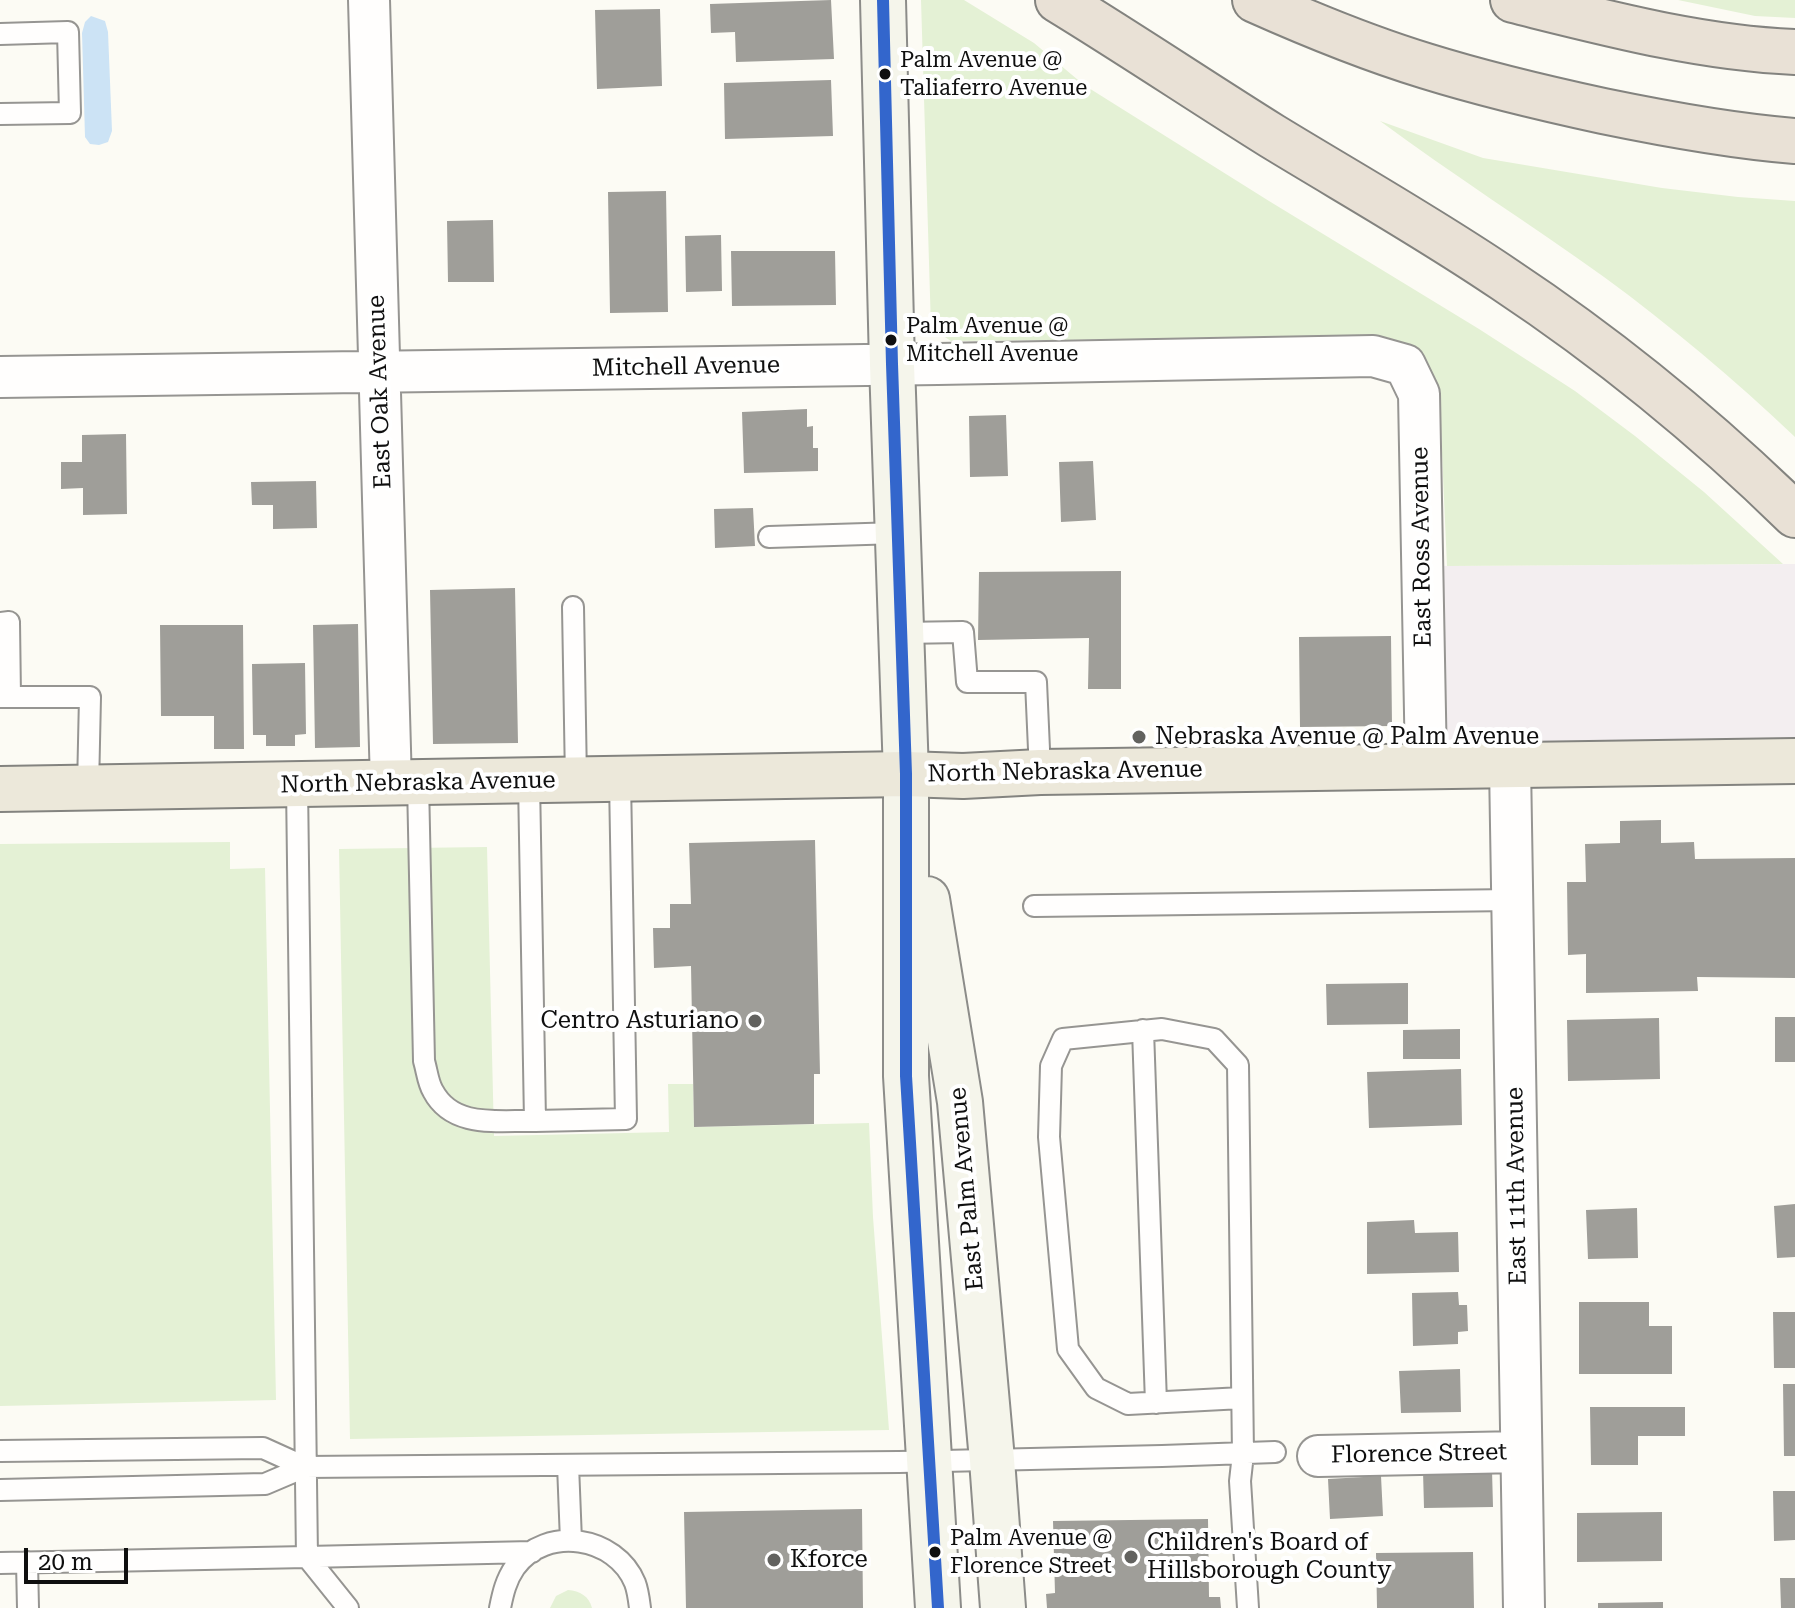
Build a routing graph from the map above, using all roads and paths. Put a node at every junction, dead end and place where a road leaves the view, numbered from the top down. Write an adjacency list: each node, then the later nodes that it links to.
1 (369, 0): 12 (street, East Oak Avenue)
2 (883, 0): 11 (street, East Palm Avenue)
3 (1058, 0): 14 (highway)
4 (1255, 0): 9 (highway)
5 (1513, 0): 7 (highway)
6 (0, 34): 8 (lane)
7 (1795, 52)
8 (0, 114)
9 (1795, 141)
10 (1373, 356): 11 (street, Mitchell Avenue); 23 (street, East Ross Avenue)
11 (892, 364): 12 (street, Mitchell Avenue); 15 (street, East Palm Avenue)
12 (379, 372): 13 (street, Mitchell Avenue); 29 (street, East Oak Avenue)
13 (0, 377)
14 (1795, 515)
15 (898, 533): 16 (lane); 19 (street, East Palm Avenue)
16 (769, 537)
17 (573, 607): 26 (lane)
18 (0, 623): 20 (lane)
19 (901, 633): 24 (lane); 25 (street, East Palm Avenue)
20 (5, 697): 31 (lane)
21 (1795, 761): 22 (main road, North Nebraska Avenue)
22 (1510, 765): 23 (main road, North Nebraska Avenue); 33 (street, East 11th Avenue)
23 (1426, 766): 24 (main road, North Nebraska Avenue)
24 (1040, 772): 25 (main road, North Nebraska Avenue)
25 (906, 774): 27 (main road, North Nebraska Avenue); 44 (street, East Palm Avenue); 45 (street, East Palm Avenue)
26 (576, 780): 27 (main road, North Nebraska Avenue); 28 (main road, North Nebraska Avenue)
27 (620, 780): 36 (lane)
28 (529, 781): 29 (main road, North Nebraska Avenue); 36 (lane)
29 (404, 783): 30 (main road, North Nebraska Avenue); 36 (lane)
30 (297, 785): 31 (main road, North Nebraska Avenue); 47 (lane)
31 (88, 788): 32 (main road, North Nebraska Avenue)
32 (0, 789)
33 (1513, 900): 34 (lane); 41 (street, East 11th Avenue)
34 (1034, 906)
35 (1143, 1030): 37 (lane); 38 (lane); 38 (lane)
36 (535, 1121)
37 (1242, 1398): 38 (lane); 42 (lane)
38 (1156, 1403)
39 (0, 1451): 47 (lane)
40 (1275, 1452): 42 (lane)
41 (1521, 1452): 43 (street, Florence Street); 61 (street, East 11th Avenue)
42 (1243, 1454): 44 (lane); 60 (lane)
43 (1318, 1456)
44 (992, 1460): 45 (lane); 59 (street, East Palm Avenue)
45 (928, 1462): 46 (lane); 58 (street, East Palm Avenue)
46 (568, 1465): 47 (lane); 49 (lane)
47 (305, 1467): 48 (lane); 51 (lane)
48 (0, 1490)
49 (571, 1541): 50 (lane); 57 (lane)
50 (532, 1552): 51 (lane); 56 (lane)
51 (307, 1557): 52 (lane); 55 (lane)
52 (27, 1562): 53 (lane); 54 (lane)
53 (0, 1563)
54 (28, 1608)
55 (348, 1608)
56 (500, 1608)
57 (640, 1608)
58 (938, 1608)
59 (1003, 1608)
60 (1248, 1608)
61 (1524, 1608)

